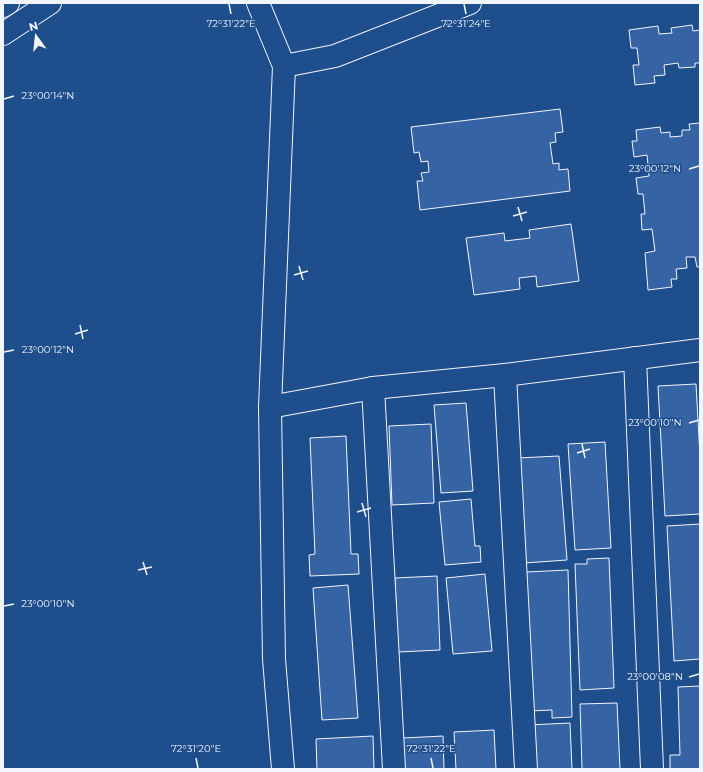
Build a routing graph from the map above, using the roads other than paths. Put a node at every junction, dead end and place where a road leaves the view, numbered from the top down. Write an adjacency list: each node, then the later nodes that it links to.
1 (8, 3): 5 (street)
2 (50, 3): 6 (street)
3 (258, 3): 7 (street)
4 (470, 3): 7 (street)
5 (3, 6)
6 (3, 34)
7 (284, 66): 12 (street)
8 (700, 350): 9 (street)
9 (635, 358): 10 (street); 16 (street)
10 (505, 375): 11 (street); 15 (street)
11 (373, 388): 12 (street); 14 (street)
12 (270, 407): 13 (street)
13 (283, 769)
14 (394, 769)
15 (526, 769)
16 (652, 769)

